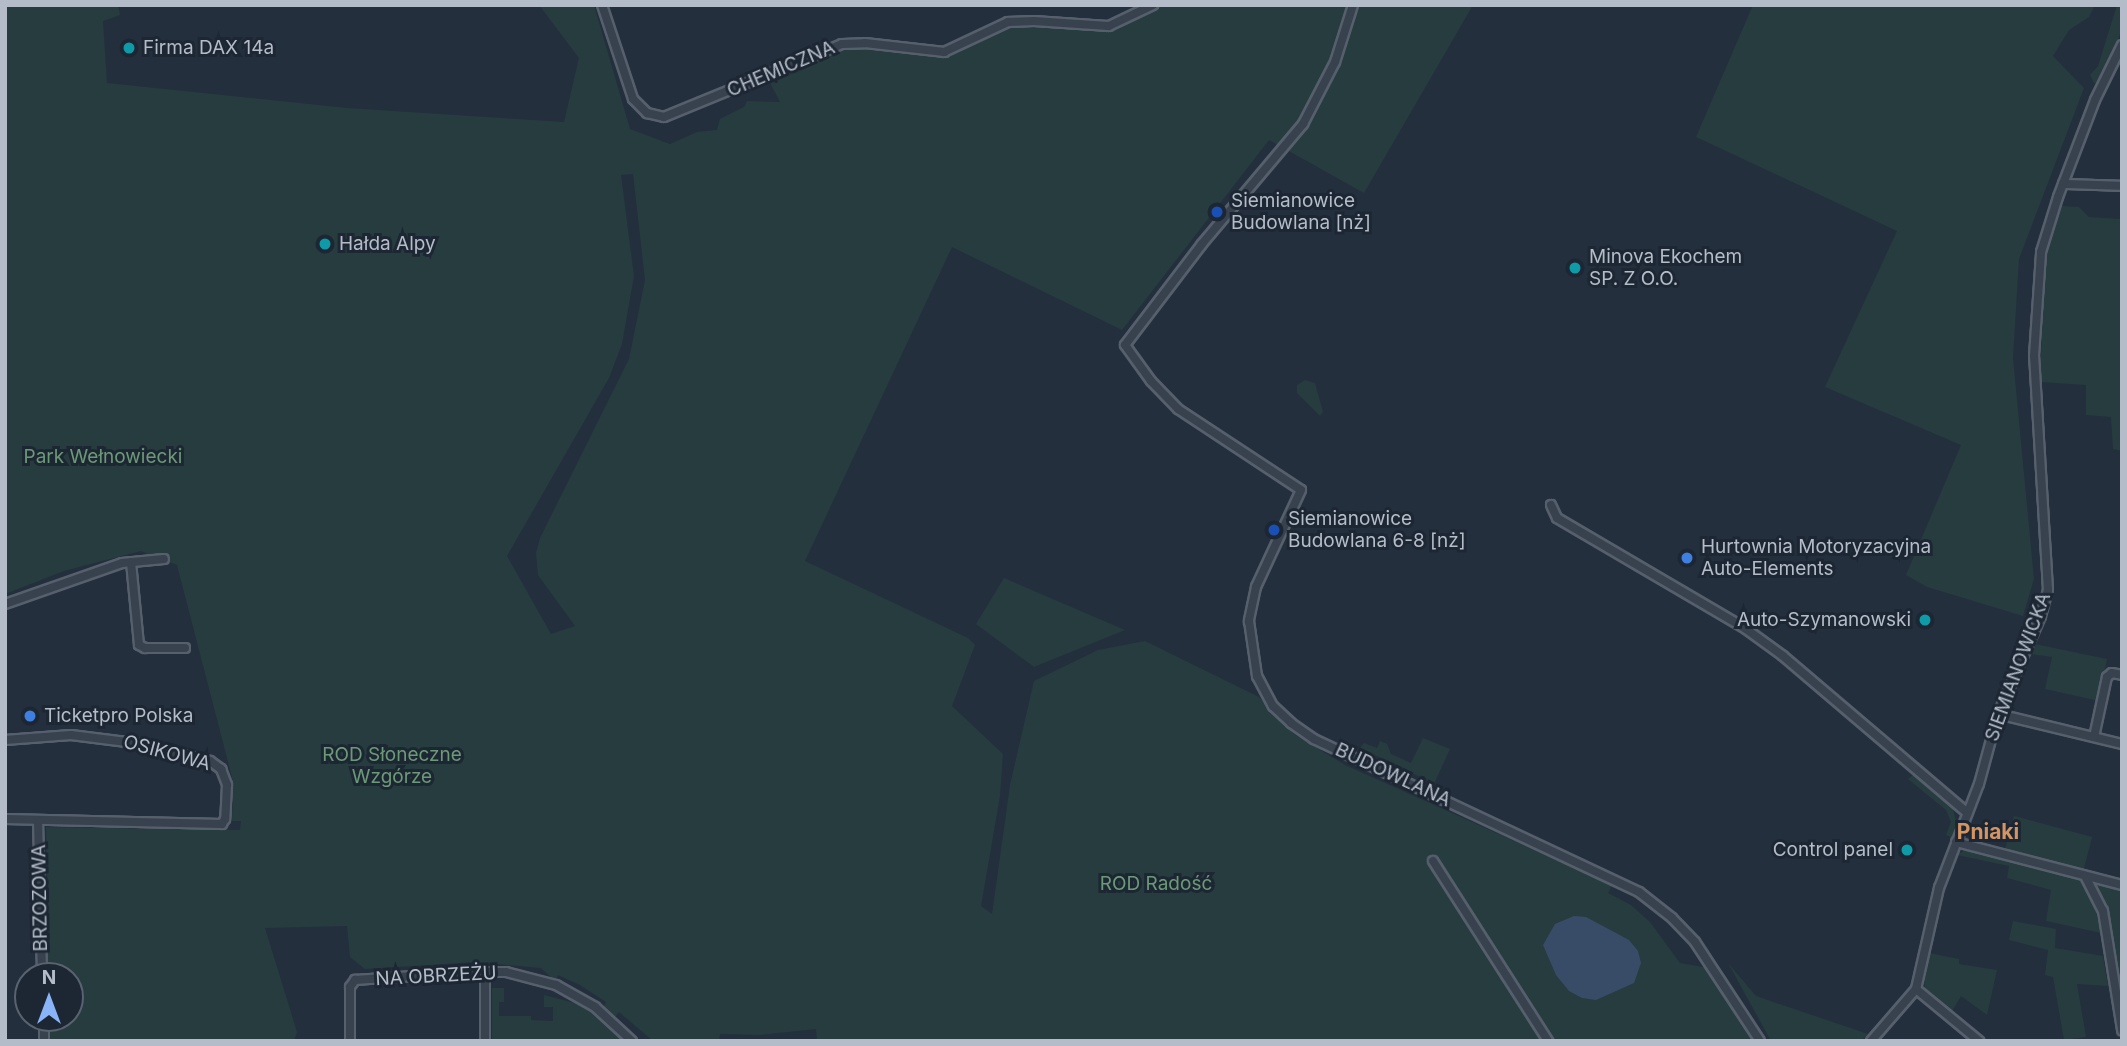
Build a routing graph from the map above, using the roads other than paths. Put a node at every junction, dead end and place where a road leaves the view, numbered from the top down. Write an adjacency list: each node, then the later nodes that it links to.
1 (602, 5): 2 (street, CHEMICZNA)
2 (1153, 5)
3 (1353, 5): 32 (street, BUDOWLANA)
4 (2122, 45): 5 (street, SIEMIANOWICKA)
5 (2063, 184): 6 (street); 13 (street, SIEMIANOWICKA)
6 (2122, 186)
7 (1552, 505): 17 (street)
8 (164, 559): 9 (street)
9 (131, 562): 10 (street); 11 (street)
10 (5, 604)
11 (185, 648)
12 (2122, 675): 14 (street)
13 (1998, 714): 14 (street); 17 (street, SIEMIANOWICKA)
14 (2094, 737): 16 (street)
15 (5, 740): 19 (street, OSIKOWA)
16 (2122, 744)
17 (1966, 812): 20 (street, SIEMIANOWICKA)
18 (5, 819): 19 (street, OSIKOWA)
19 (38, 820): 24 (street, BRZOZOWA)
20 (1956, 842): 22 (street); 26 (street, SIEMIANOWICKA)
21 (1433, 861): 31 (street)
22 (2085, 876): 23 (street); 27 (street)
23 (2122, 885)
24 (42, 962)
25 (485, 972): 28 (street, NA OBRZEŻU); 29 (street); 30 (street, NA OBRZEŻU)
26 (1916, 989): 33 (street, SIEMIANOWICKA); 34 (street)
27 (2122, 1030)
28 (350, 1041)
29 (485, 1041)
30 (632, 1041)
31 (1548, 1041)
32 (1760, 1041)
33 (1871, 1041)
34 (1979, 1041)

